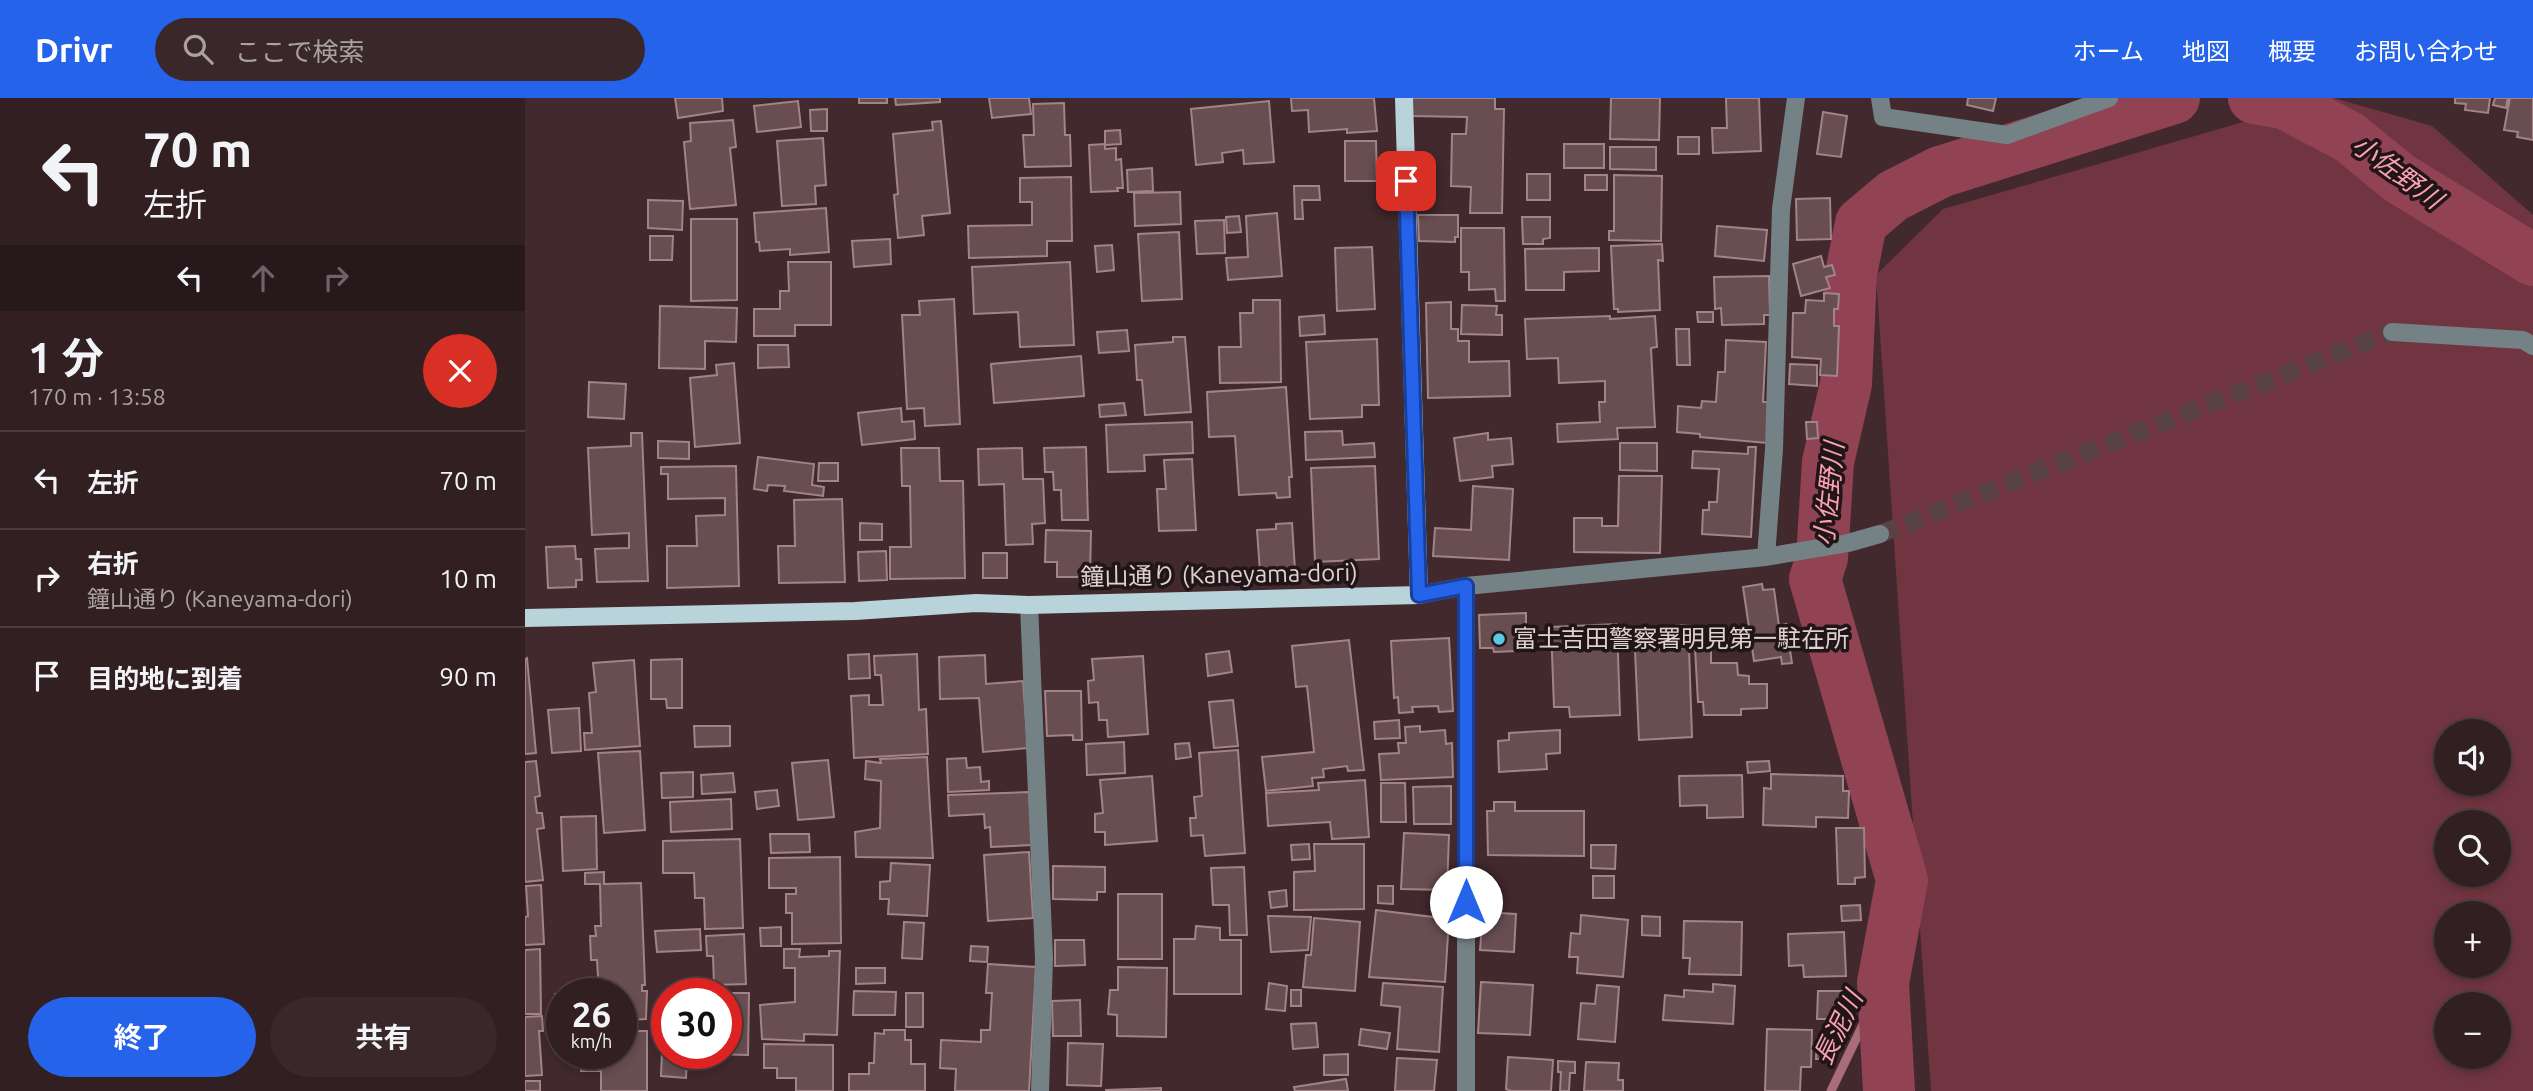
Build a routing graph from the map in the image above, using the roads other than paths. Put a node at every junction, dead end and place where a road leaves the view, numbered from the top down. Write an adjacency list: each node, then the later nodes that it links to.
1 (1403, 98): 10 (main road)
2 (1796, 98): 8 (street)
3 (1881, 98): 4 (street)
4 (2109, 98)
5 (2392, 332): 6 (street)
6 (2533, 346)
7 (1880, 534): 8 (street)
8 (1766, 557): 9 (street)
9 (1466, 586): 10 (street); 14 (street)
10 (1419, 595): 11 (main road, 鐘山通り (Kaneyama-dori))
11 (1029, 605): 12 (main road, 鐘山通り (Kaneyama-dori)); 13 (street)
12 (525, 618)
13 (1040, 1091)
14 (1466, 1091)

